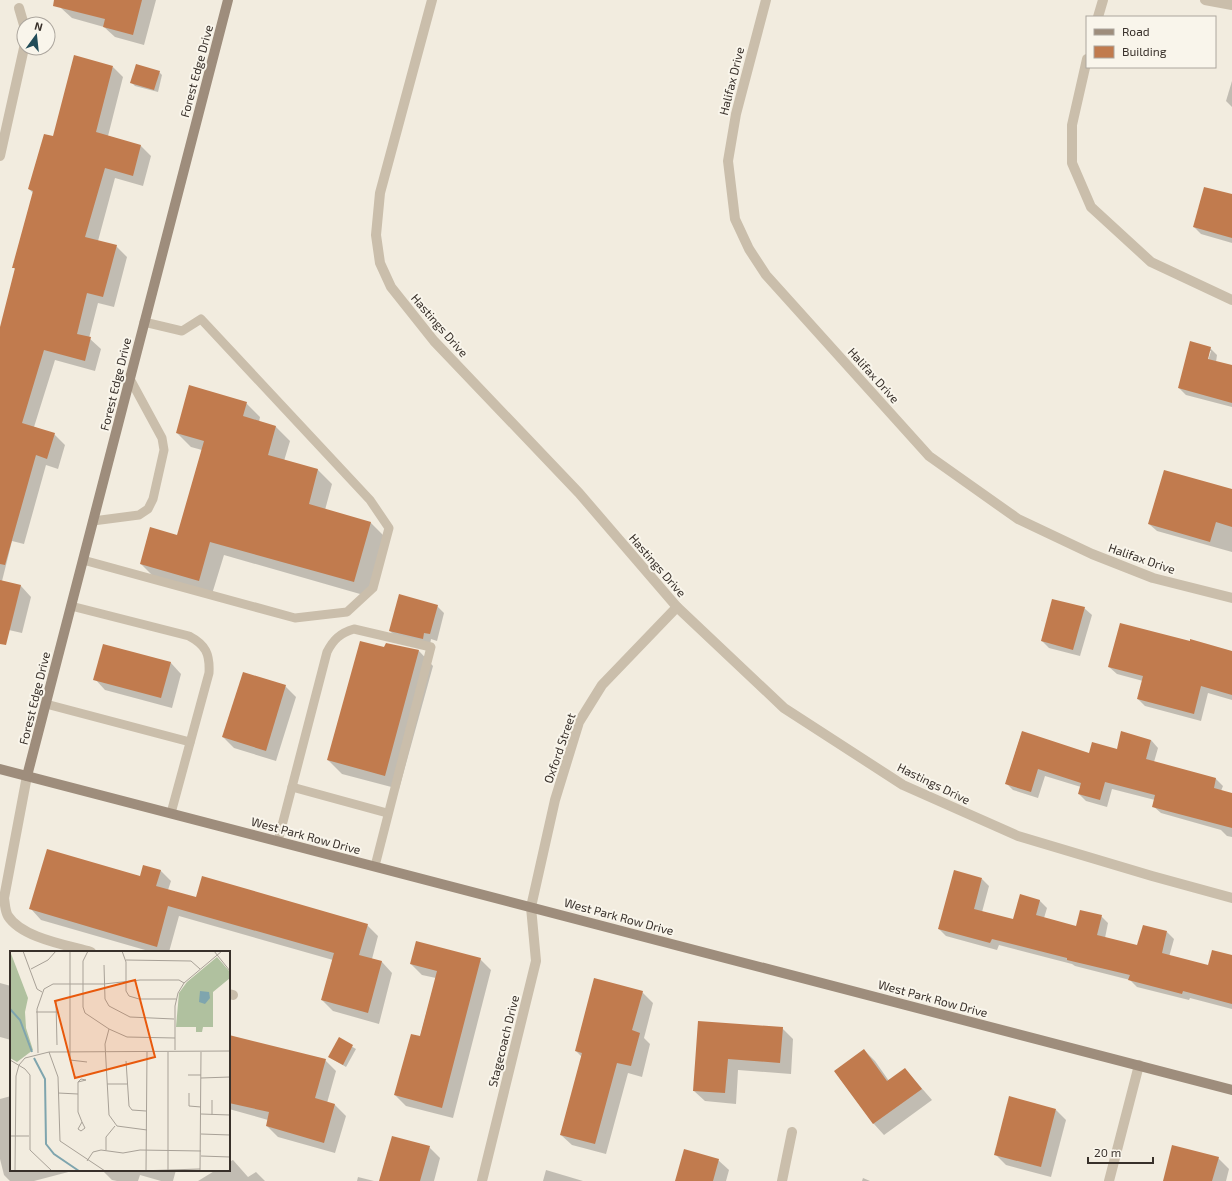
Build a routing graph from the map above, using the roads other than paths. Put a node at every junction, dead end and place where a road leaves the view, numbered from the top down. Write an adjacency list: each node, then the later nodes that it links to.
1 (228, 0): 14 (main road, Forest Edge Drive)
2 (432, 0): 20 (street, Hastings Drive)
3 (766, 0): 18 (street, Halifax Drive)
4 (1103, 0): 9 (street)
5 (1204, 0): 6 (street)
6 (1232, 5)
7 (19, 8): 8 (street)
8 (21, 16)
9 (1098, 16)
10 (22, 56): 12 (street)
11 (1086, 63): 13 (street)
12 (0, 156)
13 (1232, 300)
14 (144, 322): 15 (main road, Forest Edge Drive); 17 (lane)
15 (130, 379): 16 (main road, Forest Edge Drive); 16 (lane)
16 (93, 521): 17 (main road, Forest Edge Drive)
17 (83, 560): 19 (main road, Forest Edge Drive)
18 (1232, 598)
19 (71, 606): 21 (main road, Forest Edge Drive); 22 (lane)
20 (677, 607): 30 (street, Hastings Drive); 31 (street, Oxford Street)
21 (46, 704): 22 (lane); 24 (main road, Forest Edge Drive)
22 (190, 742): 26 (lane)
23 (0, 769): 24 (main road, West Park Row Drive)
24 (27, 776): 26 (main road, West Park Row Drive); 32 (street)
25 (292, 787): 27 (lane); 27 (lane); 28 (lane)
26 (171, 813): 28 (main road, West Park Row Drive)
27 (387, 813): 29 (lane)
28 (278, 841): 29 (main road, West Park Row Drive)
29 (375, 866): 31 (main road, West Park Row Drive)
30 (1232, 898)
31 (530, 907): 33 (main road, West Park Row Drive); 36 (street, Stagecoach Drive)
32 (88, 951)
33 (1139, 1065): 34 (main road, West Park Row Drive); 38 (street)
34 (1232, 1090)
35 (792, 1132): 37 (street)
36 (482, 1181)
37 (782, 1181)
38 (1109, 1181)

